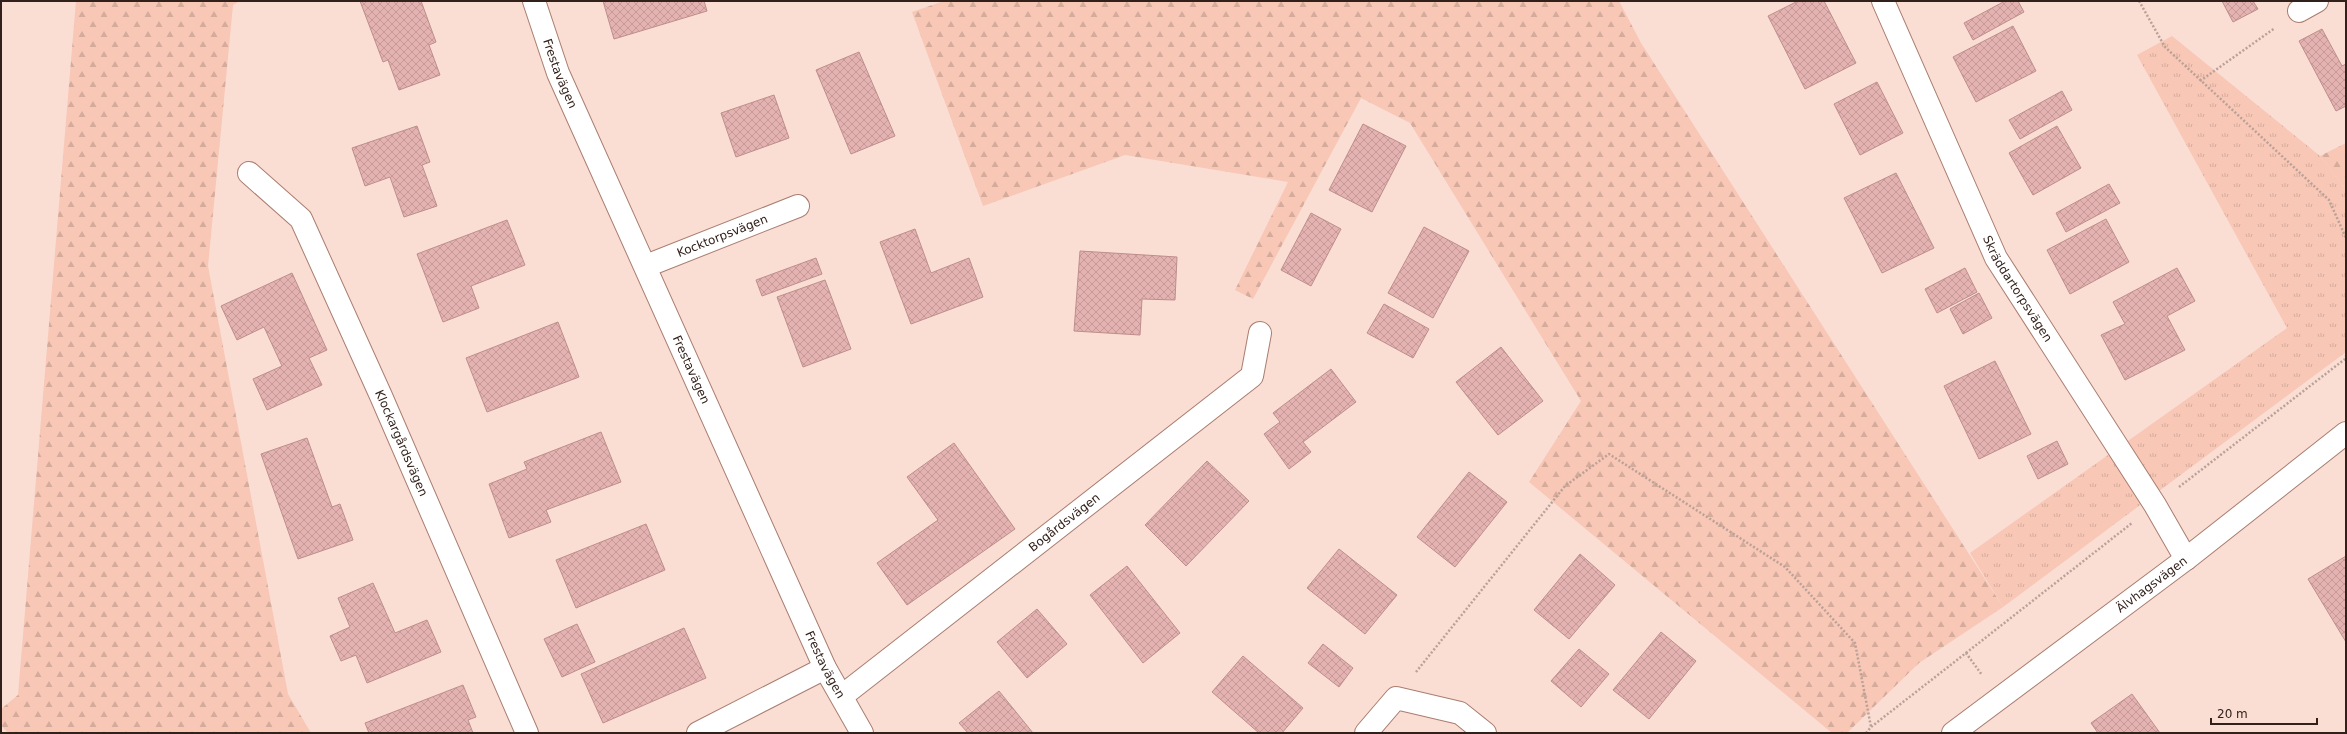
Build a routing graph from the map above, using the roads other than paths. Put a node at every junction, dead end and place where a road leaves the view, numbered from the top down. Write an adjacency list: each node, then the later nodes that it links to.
1 (534, 1): 5 (street, Frestavägen)
2 (1883, 1): 8 (street, Skräddartorpsvägen)
3 (249, 172): 11 (street, Klockargårdsvägen)
4 (798, 206): 5 (street, Kocktorpsvägen)
5 (646, 266): 9 (street, Frestavägen)
6 (1260, 333): 10 (street, Bogårdsvägen)
7 (2346, 432): 8 (street, Älvhagsvägen)
8 (2186, 559): 16 (street, Älvhagsvägen)
9 (825, 668): 10 (street, Frestavägen); 12 (street)
10 (842, 696): 13 (street, Frestavägen)
11 (527, 733)
12 (698, 733)
13 (862, 733)
14 (1366, 733): 15 (street)
15 (1485, 733)
16 (1953, 733)

